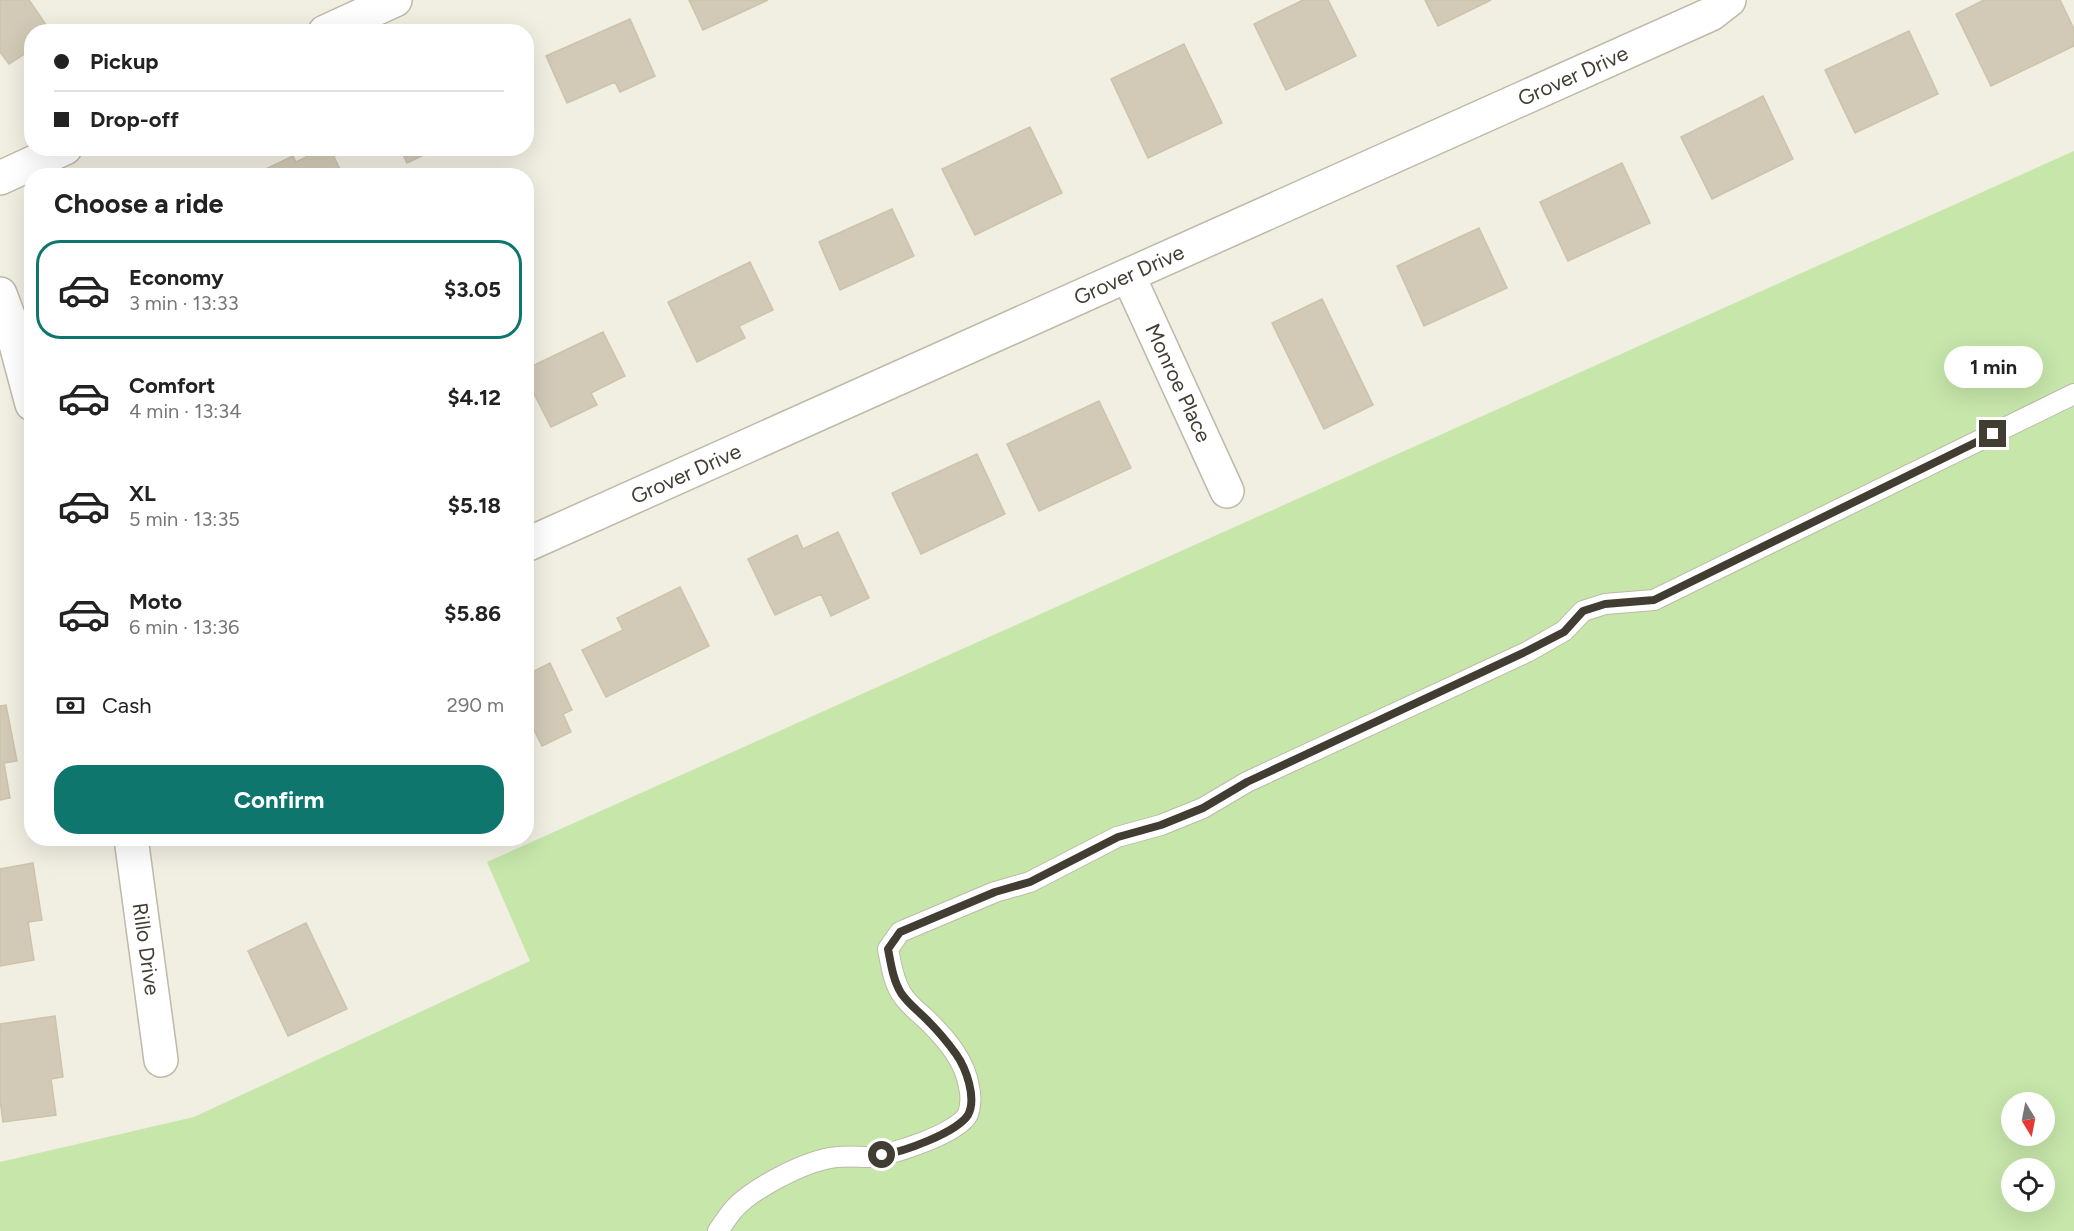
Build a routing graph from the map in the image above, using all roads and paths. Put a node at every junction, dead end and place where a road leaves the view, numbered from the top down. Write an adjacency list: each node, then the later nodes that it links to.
1 (394, 0): 3 (street)
2 (1729, 0): 6 (street, Grover Drive)
3 (342, 24)
4 (48, 156): 5 (street)
5 (0, 178)
6 (1128, 275): 10 (street, Monroe Place); 11 (street, Grover Drive)
7 (0, 294): 8 (street)
8 (24, 374)
9 (2074, 394): 14 (lane)
10 (1227, 490)
11 (534, 541)
12 (132, 846): 13 (street, Rillo Drive)
13 (161, 1060)
14 (718, 1231)

